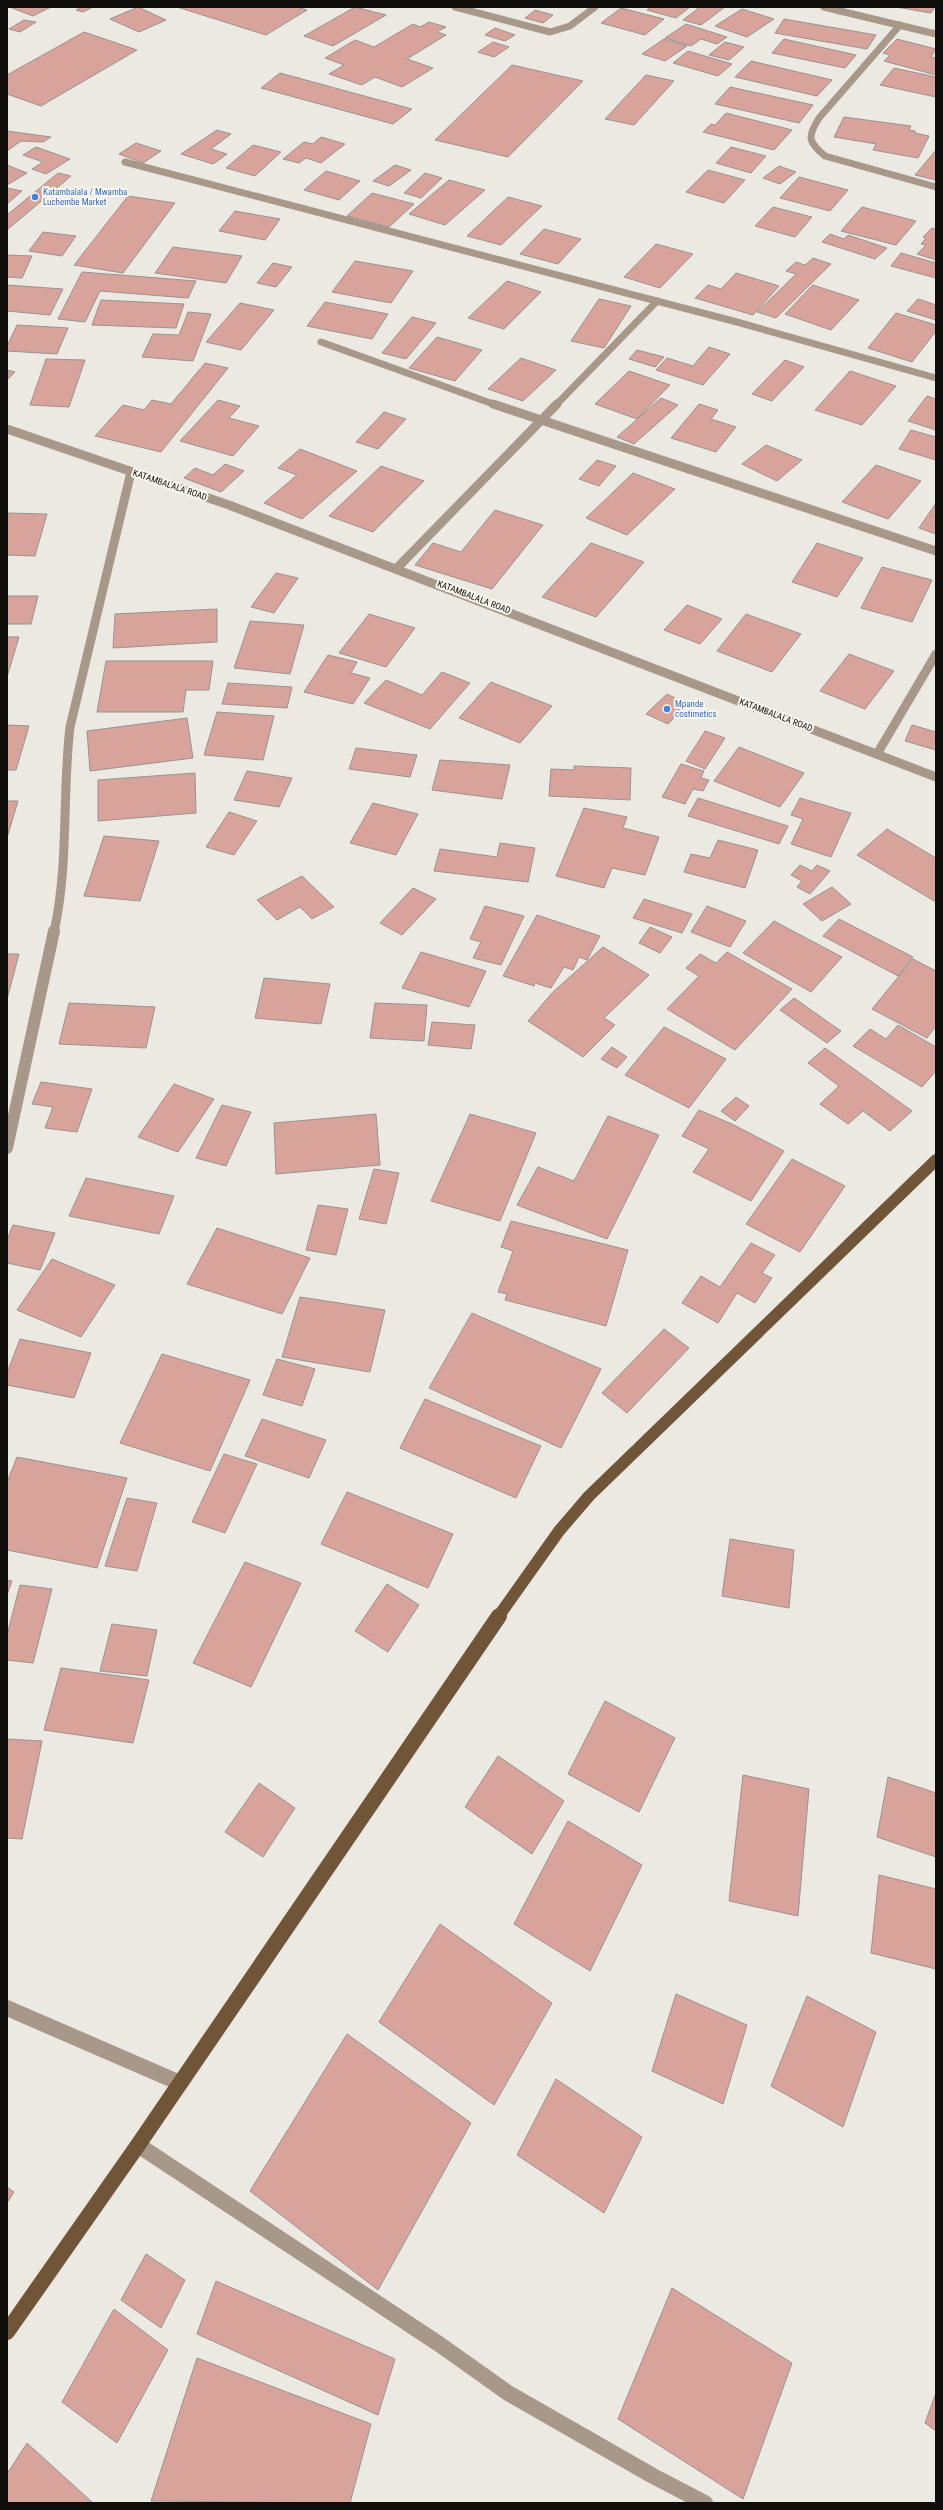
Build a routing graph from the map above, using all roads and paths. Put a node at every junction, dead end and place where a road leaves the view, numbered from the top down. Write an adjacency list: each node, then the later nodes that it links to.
1 (455, 7): 2 (street)
2 (595, 7)
3 (824, 7): 4 (street)
4 (841, 9): 5 (street)
5 (900, 25): 6 (street); 8 (street)
6 (936, 34)
7 (125, 162): 9 (street)
8 (936, 187)
9 (658, 301): 11 (street); 12 (street)
10 (321, 342): 12 (street)
11 (936, 378)
12 (541, 421): 15 (street); 16 (street)
13 (7, 429): 14 (street, KATAMBALALA ROAD)
14 (131, 472): 16 (street, KATAMBALALA ROAD); 20 (street)
15 (936, 551)
16 (397, 568): 18 (street, KATAMBALALA ROAD)
17 (936, 654): 18 (street)
18 (877, 754): 19 (street, KATAMBALALA ROAD)
19 (936, 777)
20 (7, 1148)
21 (936, 1160): 23 (main road)
22 (7, 2008): 23 (street)
23 (180, 2083): 24 (main road)
24 (138, 2145): 25 (main road); 26 (street)
25 (7, 2332)
26 (706, 2503)

